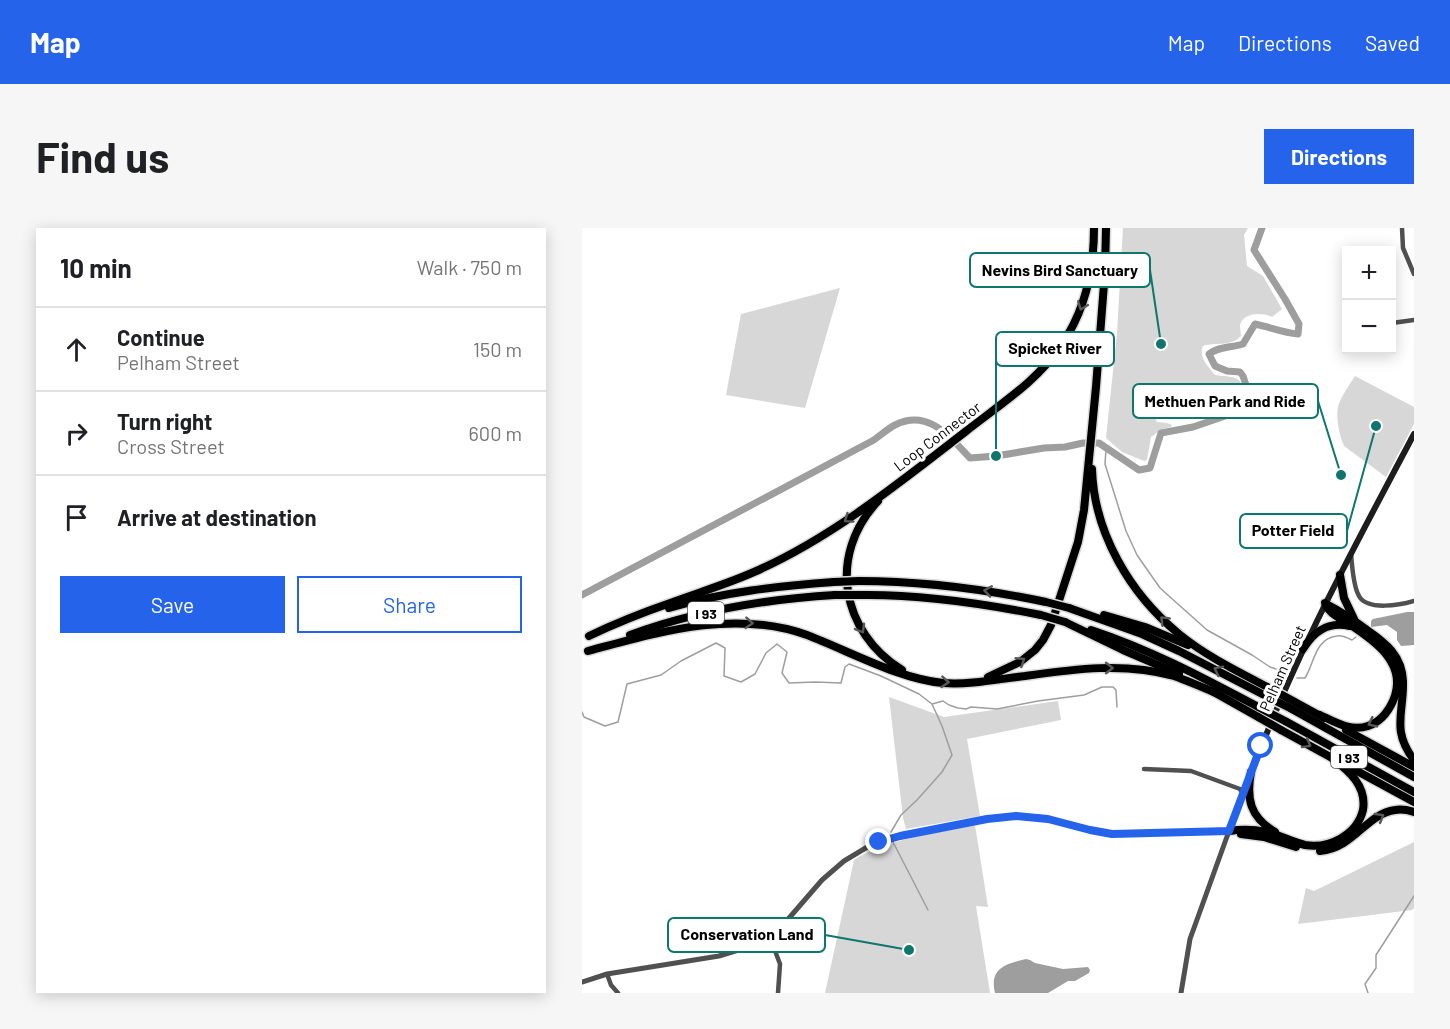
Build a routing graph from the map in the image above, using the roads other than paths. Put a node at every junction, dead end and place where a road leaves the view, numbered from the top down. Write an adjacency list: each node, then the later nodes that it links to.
1 (1094, 228): 9 (highway, Loop Connector, one-way to 9)
2 (1106, 228): 8 (highway)
3 (1402, 228): 4 (street)
4 (1414, 272)
5 (1414, 320): 6 (street)
6 (1396, 322)
7 (1414, 434): 10 (main road, Pelham Street)
8 (1090, 448): 21 (highway, one-way to 8); 23 (highway, one-way to 8)
9 (896, 484): 18 (highway, one-way to 18); 22 (highway, one-way to 22)
10 (1352, 553): 11 (main road, Pelham Street); 12 (street)
11 (1340, 575): 12 (street); 14 (main road, Pelham Street); 17 (highway)
12 (1354, 575): 13 (street)
13 (1414, 601)
14 (1325, 603): 17 (highway); 19 (main road, Pelham Street)
15 (1069, 608): 18 (highway, I 93, one-way to 18, bridge); 21 (highway); 25 (highway, I 93, one-way to 15)
16 (1065, 622): 20 (highway, I 93, bridge); 24 (highway); 27 (highway, I 93)
17 (1353, 623): 19 (highway); 28 (highway, one-way to 28); 31 (highway)
18 (585, 638)
19 (1303, 649): 34 (main road, Pelham Street)
20 (585, 653): 22 (highway, one-way to 22)
21 (1210, 655): 25 (highway)
22 (923, 679): 23 (highway, one-way to 23)
23 (967, 682): 24 (highway, one-way to 24)
24 (1216, 693): 27 (highway)
25 (1271, 694): 26 (highway, bridge)
26 (1291, 705): 28 (highway); 35 (highway, I 93)
27 (1262, 714): 29 (highway, bridge)
28 (1320, 715): 32 (highway)
29 (1283, 725): 30 (highway, one-way to 30); 36 (highway, I 93)
30 (1332, 758): 38 (highway); 41 (highway)
31 (1414, 760)
32 (1414, 767)
33 (1143, 770): 37 (street)
34 (1251, 772): 37 (main road, Pelham Street); 41 (highway)
35 (1414, 777)
36 (1414, 792)
37 (1244, 794): 40 (main road, Pelham Street)
38 (1414, 802)
39 (1414, 812): 40 (highway, one-way to 39)
40 (1229, 831): 41 (highway); 42 (street); 47 (street, Pelham Street)
41 (1283, 837)
42 (770, 935): 43 (street); 46 (street)
43 (607, 974): 44 (street); 45 (street)
44 (582, 982)
45 (618, 993)
46 (778, 993)
47 (1181, 993)

